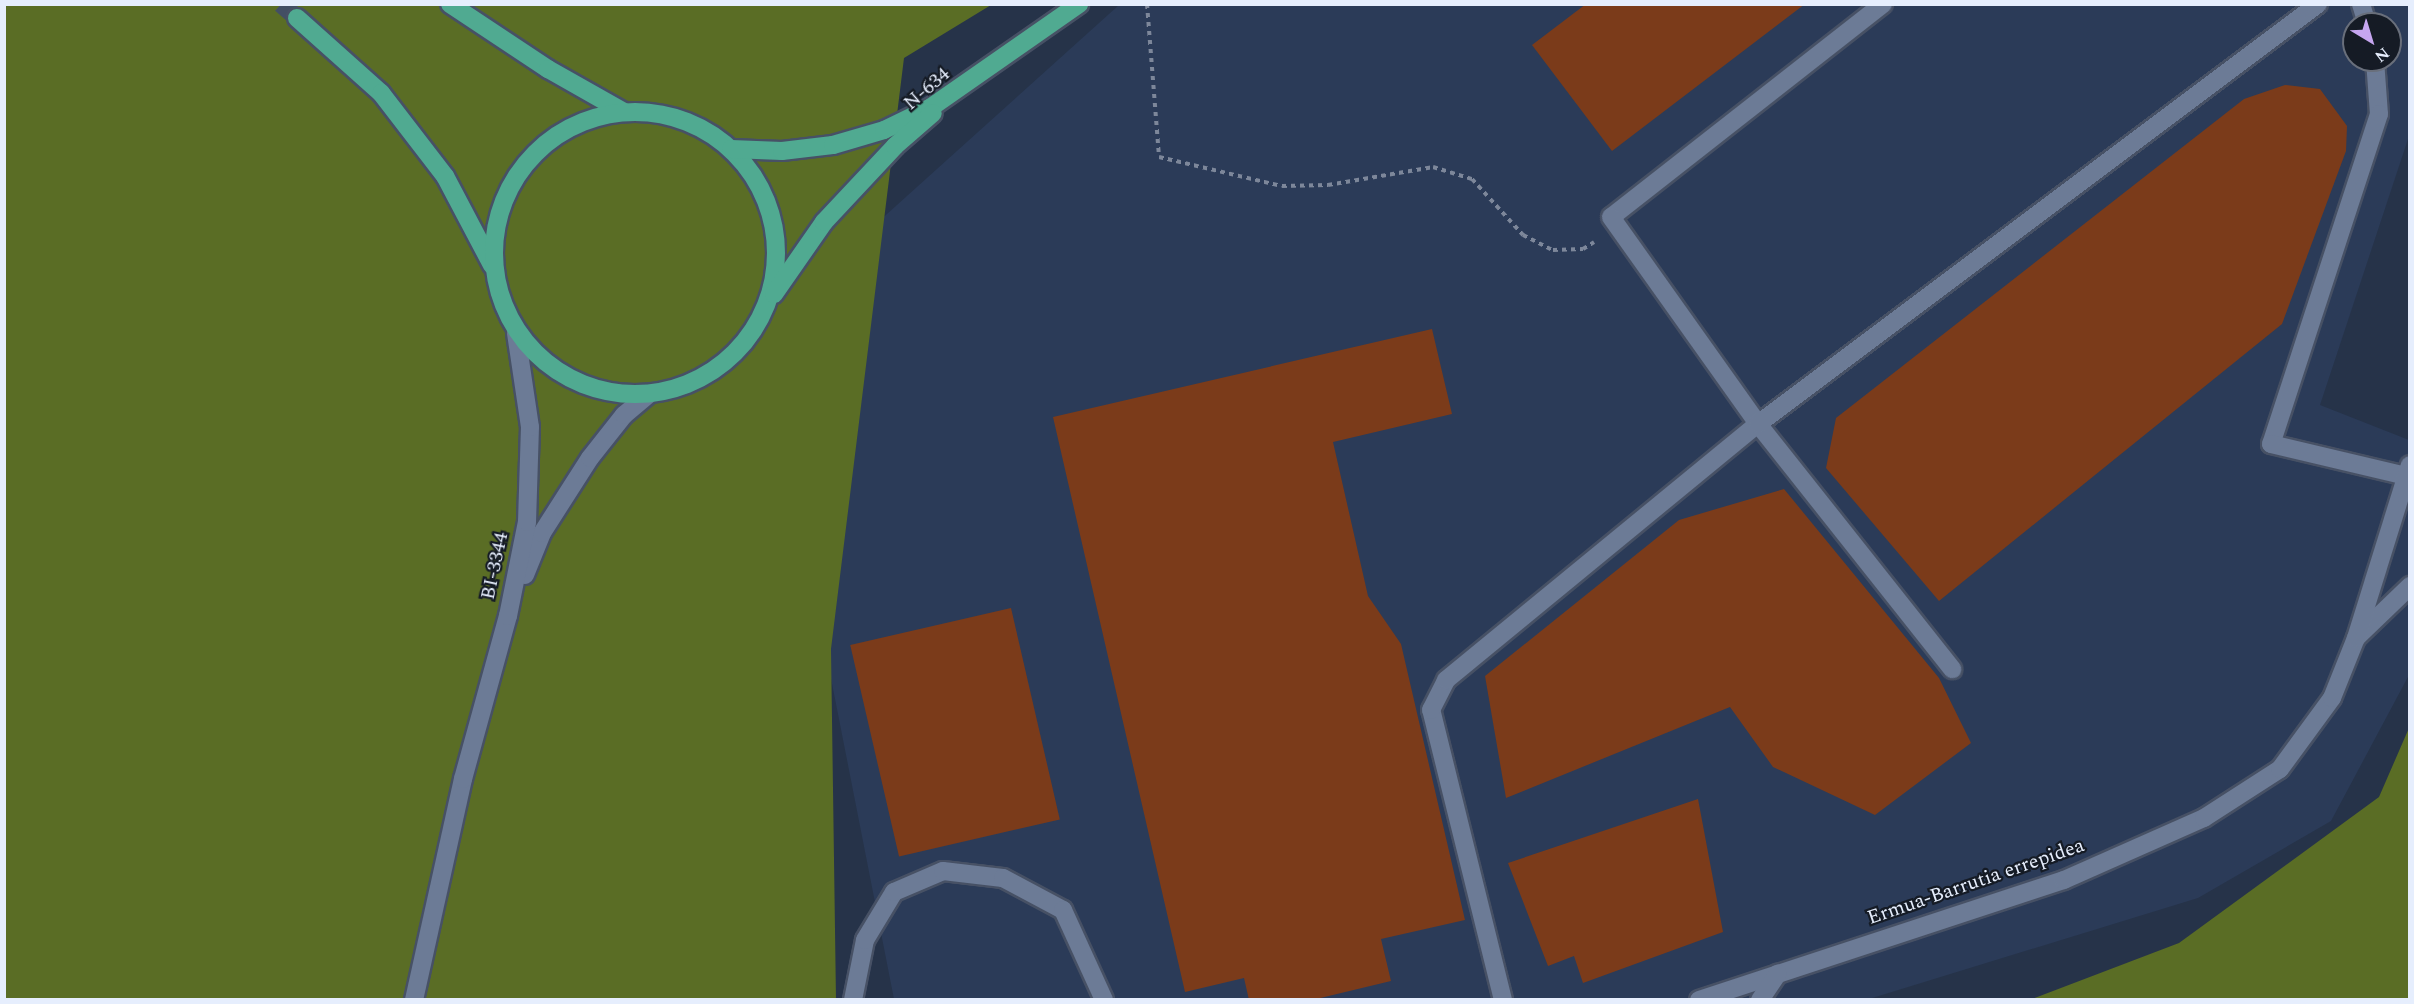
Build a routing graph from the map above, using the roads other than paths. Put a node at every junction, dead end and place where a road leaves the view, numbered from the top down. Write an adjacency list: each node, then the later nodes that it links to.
1 (450, 4): 8 (highway)
2 (1079, 4): 7 (highway, N-634)
3 (1883, 4): 14 (street)
4 (2318, 4): 14 (street)
5 (297, 18): 10 (highway)
6 (2376, 72): 15 (street)
7 (973, 78): 9 (highway, N-634); 11 (highway, N-634)
8 (624, 112): 9 (highway); 10 (highway)
9 (731, 149): 11 (highway)
10 (492, 267): 12 (highway)
11 (768, 303): 13 (highway)
12 (516, 333): 13 (highway); 17 (street, BI-3344)
13 (648, 395): 17 (street, BI-3344)
14 (1758, 424): 19 (street); 24 (street)
15 (2408, 471): 18 (street, Ermua-Barrutia errepidea)
16 (2409, 586): 18 (street)
17 (508, 616): 21 (street, BI-3344)
18 (2356, 638): 20 (street, Ermua-Barrutia errepidea)
19 (1952, 669)
20 (1778, 973): 25 (street, Ermua-Barrutia errepidea); 26 (street)
21 (414, 999)
22 (853, 999): 23 (street)
23 (1104, 999)
24 (1503, 999)
25 (1699, 999)
26 (1760, 999)

